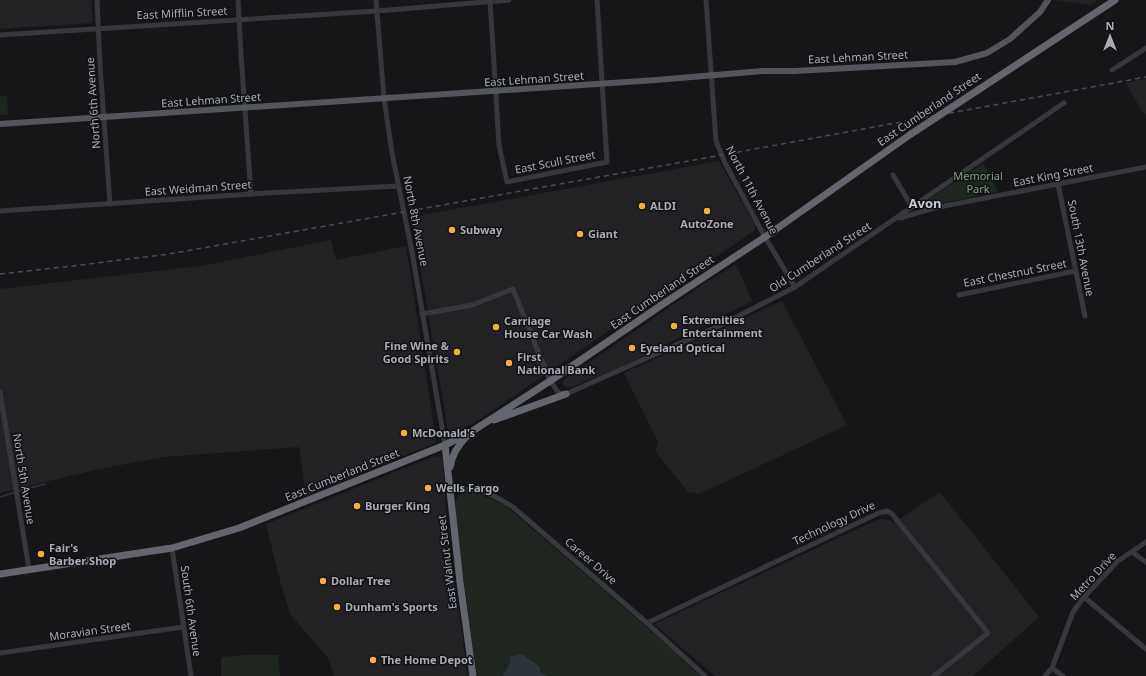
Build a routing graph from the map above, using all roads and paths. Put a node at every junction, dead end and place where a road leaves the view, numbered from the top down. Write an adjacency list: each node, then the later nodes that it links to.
1 (97, 0): 12 (street, North 6th Avenue)
2 (238, 0): 11 (street)
3 (376, 0): 10 (street, North 8th Avenue)
4 (509, 0): 9 (street, East Mifflin Street)
5 (597, 0): 17 (street)
6 (706, 0): 16 (street, North 11th Avenue)
7 (1048, 0): 16 (main road, East Lehman Street)
8 (1115, 0): 33 (highway, East Cumberland Street, bridge)
9 (490, 1): 10 (street, East Mifflin Street); 18 (street)
10 (377, 11): 11 (street, East Mifflin Street); 19 (street, North 8th Avenue)
11 (239, 20): 12 (street, East Mifflin Street); 21 (street)
12 (99, 28): 13 (street, East Mifflin Street); 22 (street, North 6th Avenue)
13 (0, 35)
14 (1146, 48): 15 (street)
15 (1112, 70)
16 (710, 77): 17 (main road, East Lehman Street); 33 (street, North 11th Avenue)
17 (603, 84): 18 (main road, East Lehman Street); 18 (street, East Scull Street)
18 (496, 91): 19 (main road, East Lehman Street)
19 (384, 98): 21 (main road, East Lehman Street); 27 (street, North 8th Avenue)
20 (1064, 103): 30 (street, Old Cumberland Street)
21 (244, 107): 22 (main road, East Lehman Street); 28 (street)
22 (105, 117): 23 (main road, East Lehman Street); 29 (street, North 6th Avenue)
23 (0, 124)
24 (1146, 167): 26 (street, East King Street)
25 (893, 174): 30 (street)
26 (1058, 184): 32 (street, East King Street); 34 (street, South 13th Avenue)
27 (398, 186): 28 (street, East Weidman Street); 37 (street, North 8th Avenue)
28 (251, 194): 29 (street, East Weidman Street)
29 (110, 204): 31 (street, East Weidman Street)
30 (912, 207): 32 (street, Old Cumberland Street)
31 (0, 211)
32 (893, 221): 35 (street, Old Cumberland Street)
33 (765, 237): 35 (street, North 11th Avenue); 39 (highway, East Cumberland Street)
34 (1075, 271): 36 (street, East Chestnut Street); 38 (street, South 13th Avenue)
35 (795, 287): 41 (street, Old Cumberland Street)
36 (959, 295)
37 (422, 314): 39 (street); 44 (street, North 8th Avenue)
38 (1085, 316)
39 (550, 381): 41 (street); 42 (highway, East Cumberland Street)
40 (0, 392): 51 (street, North 5th Avenue)
41 (566, 394): 42 (highway)
42 (481, 425): 43 (highway, East Cumberland Street)
43 (471, 432): 44 (highway, East Cumberland Street); 45 (highway)
44 (445, 445): 45 (highway, East Walnut Street); 48 (highway, East Cumberland Street)
45 (449, 475): 46 (highway, East Walnut Street)
46 (450, 488): 55 (street, Career Drive); 61 (highway, East Walnut Street)
47 (1146, 542): 49 (street, Metro Drive)
48 (172, 548): 51 (highway, East Cumberland Street); 56 (street, South 6th Avenue)
49 (1132, 552): 50 (street); 54 (street, Metro Drive)
50 (1146, 562)
51 (29, 569): 52 (highway, East Cumberland Street); 53 (highway)
52 (0, 574)
53 (0, 578)
54 (1084, 597): 57 (street); 59 (street, Metro Drive)
55 (647, 623): 62 (street, Career Drive); 63 (street, Technology Drive)
56 (183, 627): 58 (street, Moravian Street); 60 (street, South 6th Avenue)
57 (1146, 649)
58 (0, 653)
59 (1052, 668): 64 (street, Metro Drive); 65 (street)
60 (191, 676)
61 (473, 676)
62 (705, 676)
63 (934, 676)
64 (1046, 676)
65 (1063, 676)

